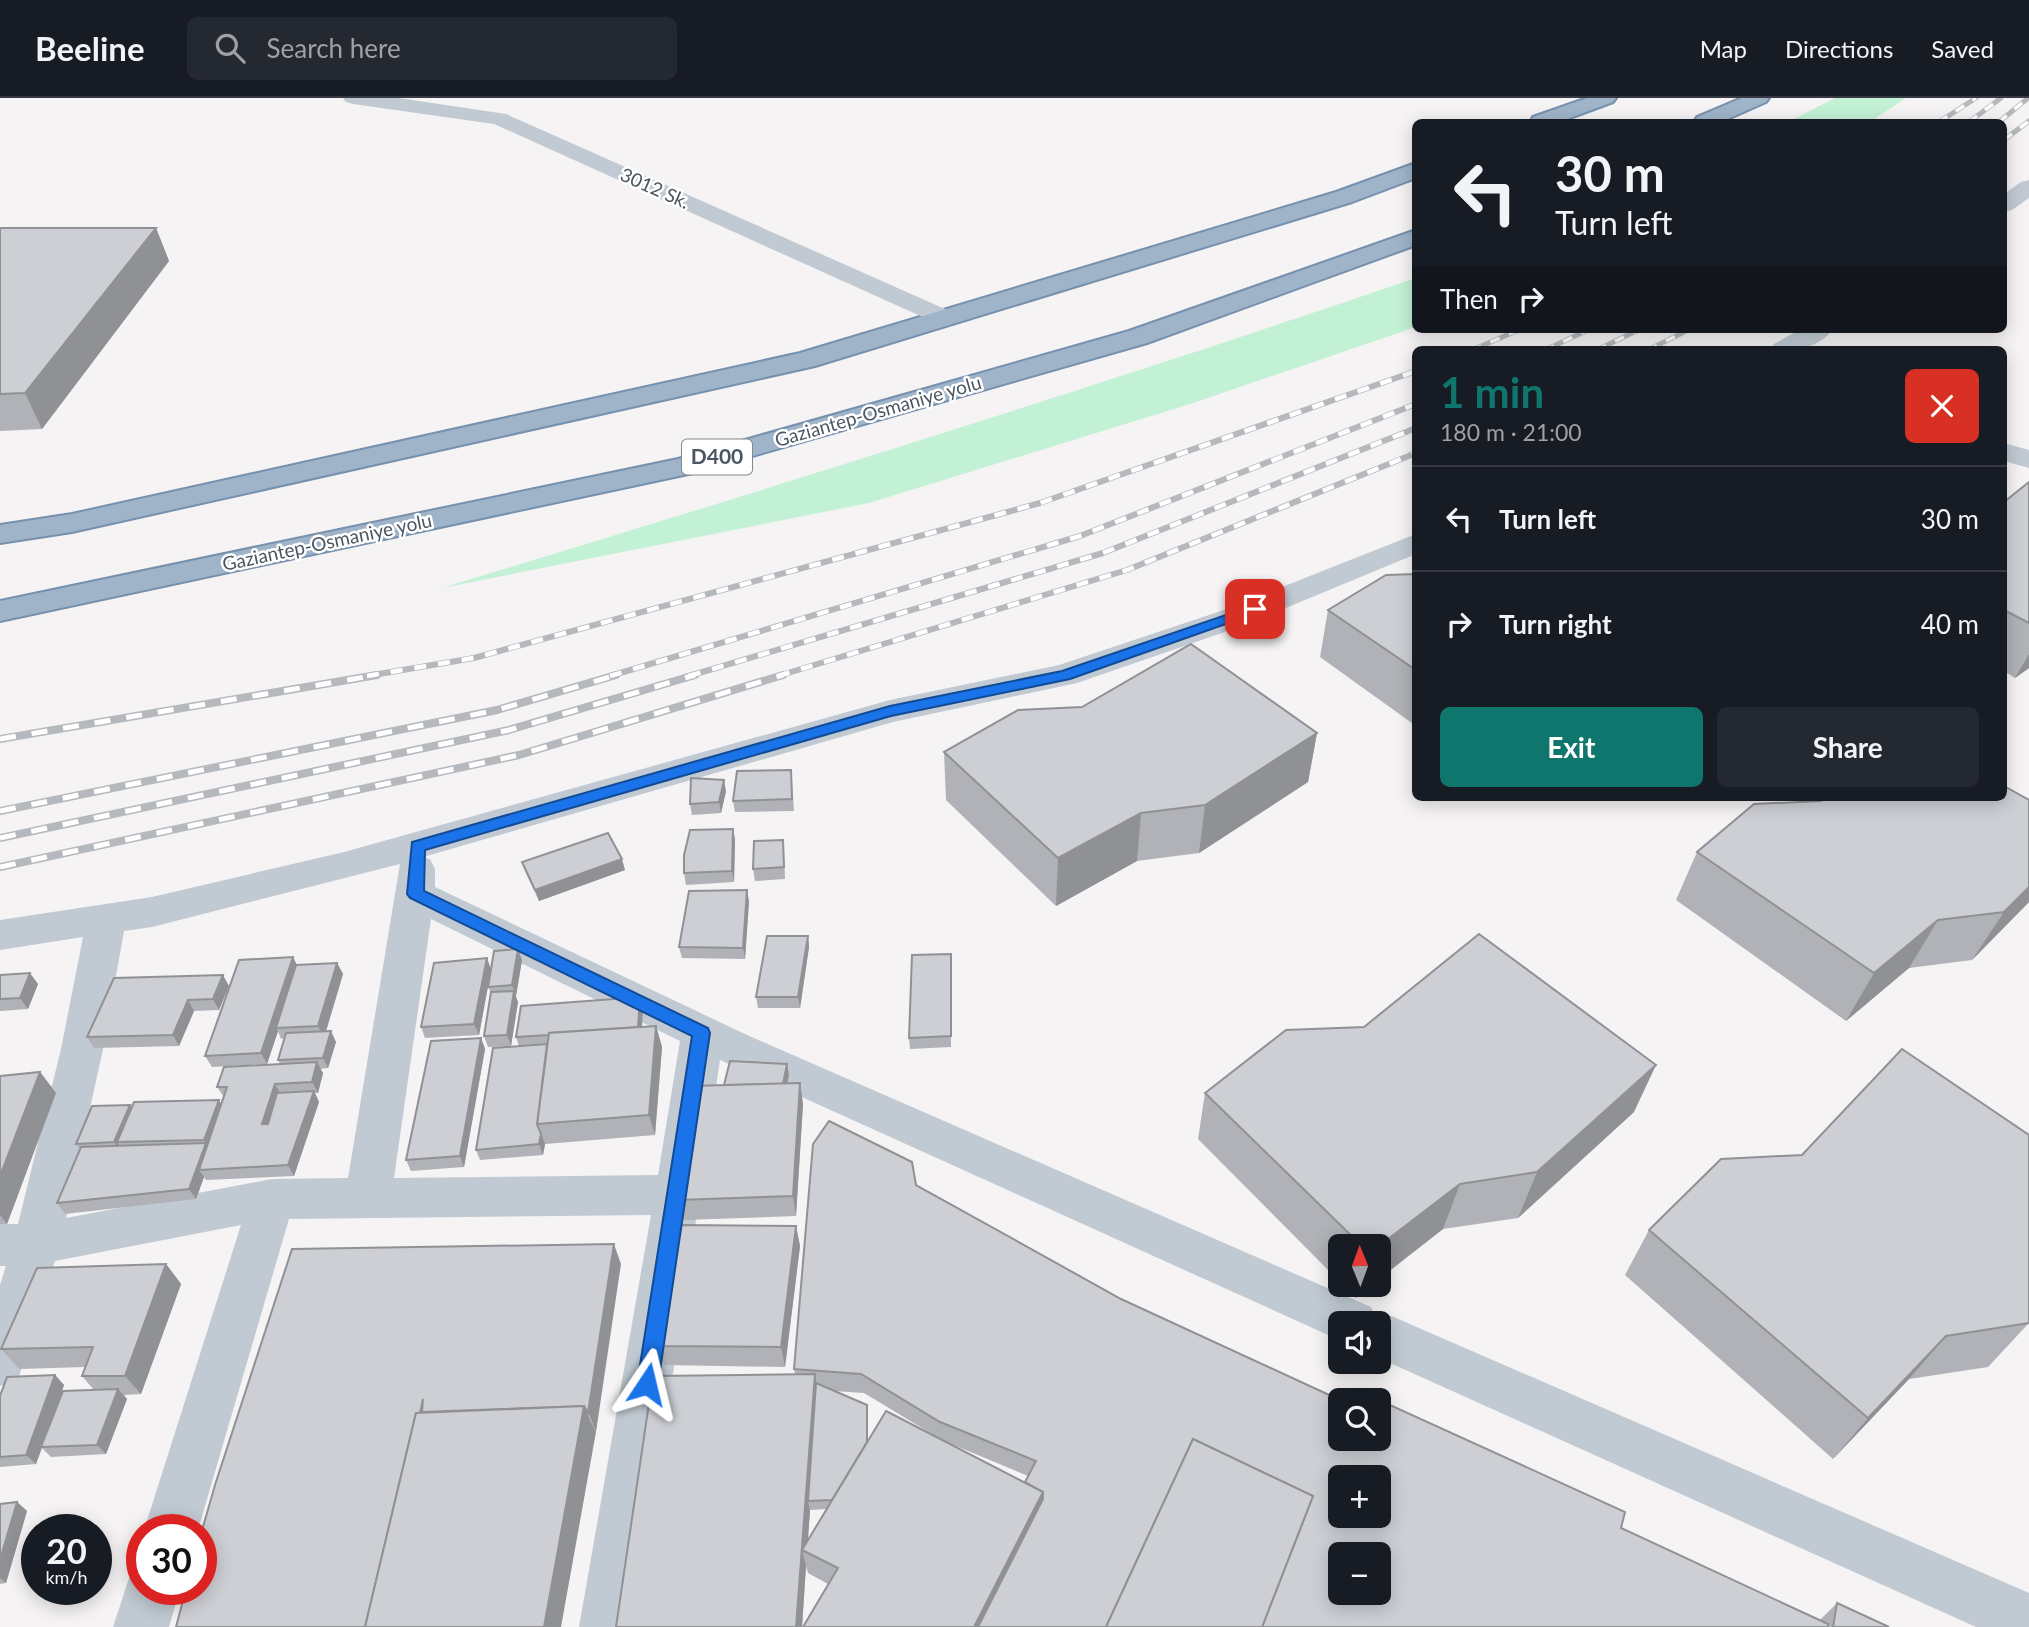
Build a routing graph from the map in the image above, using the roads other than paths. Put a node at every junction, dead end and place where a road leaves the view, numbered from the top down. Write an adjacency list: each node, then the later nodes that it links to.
1 (353, 98): 10 (street, 3012 Sk.)
2 (1606, 98): 4 (highway)
3 (1759, 98): 5 (highway)
4 (1549, 119)
5 (1712, 119)
6 (1412, 172): 10 (highway)
7 (2029, 187): 8 (street)
8 (2007, 203)
9 (1412, 238): 17 (highway, Gaziantep-Osmaniye yolu / D400)
10 (945, 318): 15 (highway)
11 (1813, 333): 12 (street)
12 (1790, 346)
13 (2007, 454): 14 (street)
14 (2029, 459)
15 (0, 534)
16 (1412, 545): 18 (street)
17 (0, 611)
18 (417, 846): 19 (street); 20 (street)
19 (415, 894): 22 (street); 24 (street)
20 (106, 919): 21 (street); 26 (street)
21 (0, 935)
22 (702, 1033): 23 (street); 27 (street)
23 (678, 1195): 24 (street); 34 (street)
24 (368, 1198): 25 (street)
25 (272, 1199): 26 (street); 30 (street)
26 (19, 1244): 29 (street)
27 (1328, 1311)
28 (1391, 1339): 32 (street)
29 (0, 1363)
30 (176, 1514)
31 (147, 1605): 33 (street)
32 (2029, 1622)
33 (141, 1627)
34 (607, 1627)

